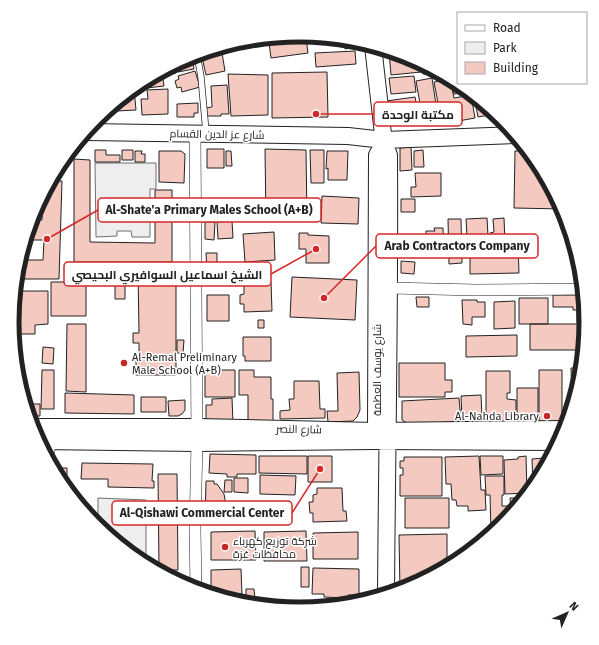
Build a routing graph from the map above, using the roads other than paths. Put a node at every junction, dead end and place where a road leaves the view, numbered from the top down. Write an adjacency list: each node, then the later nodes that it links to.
1 (374, 52): 7 (main road, شارع يوسف العظمة)
2 (198, 61): 5 (lane)
3 (501, 128): 7 (main road, شارع عز الدين القسام)
4 (94, 132): 5 (main road, شارع عز الدين القسام)
5 (201, 134): 7 (main road, شارع عز الدين القسام); 11 (street)
6 (508, 135): 7 (main road, شارع عز الدين القسام)
7 (383, 138): 8 (main road, شارع يوسف العظمة); 13 (main road, شارع يوسف العظمة)
8 (390, 288): 9 (street); 13 (main road, شارع يوسف العظمة)
9 (578, 289)
10 (39, 427): 11 (main road, شارع النصر)
11 (197, 427): 13 (main road, شارع النصر); 16 (street)
12 (559, 429): 13 (main road, شارع النصر)
13 (382, 436): 15 (main road, شارع النصر); 16 (main road, شارع النصر); 18 (main road, شارع يوسف العظمة); 19 (main road, شارع يوسف العظمة)
14 (45, 441): 16 (main road, شارع النصر)
15 (553, 442)
16 (197, 443): 17 (street)
17 (196, 583)
18 (386, 589)
19 (378, 591)

